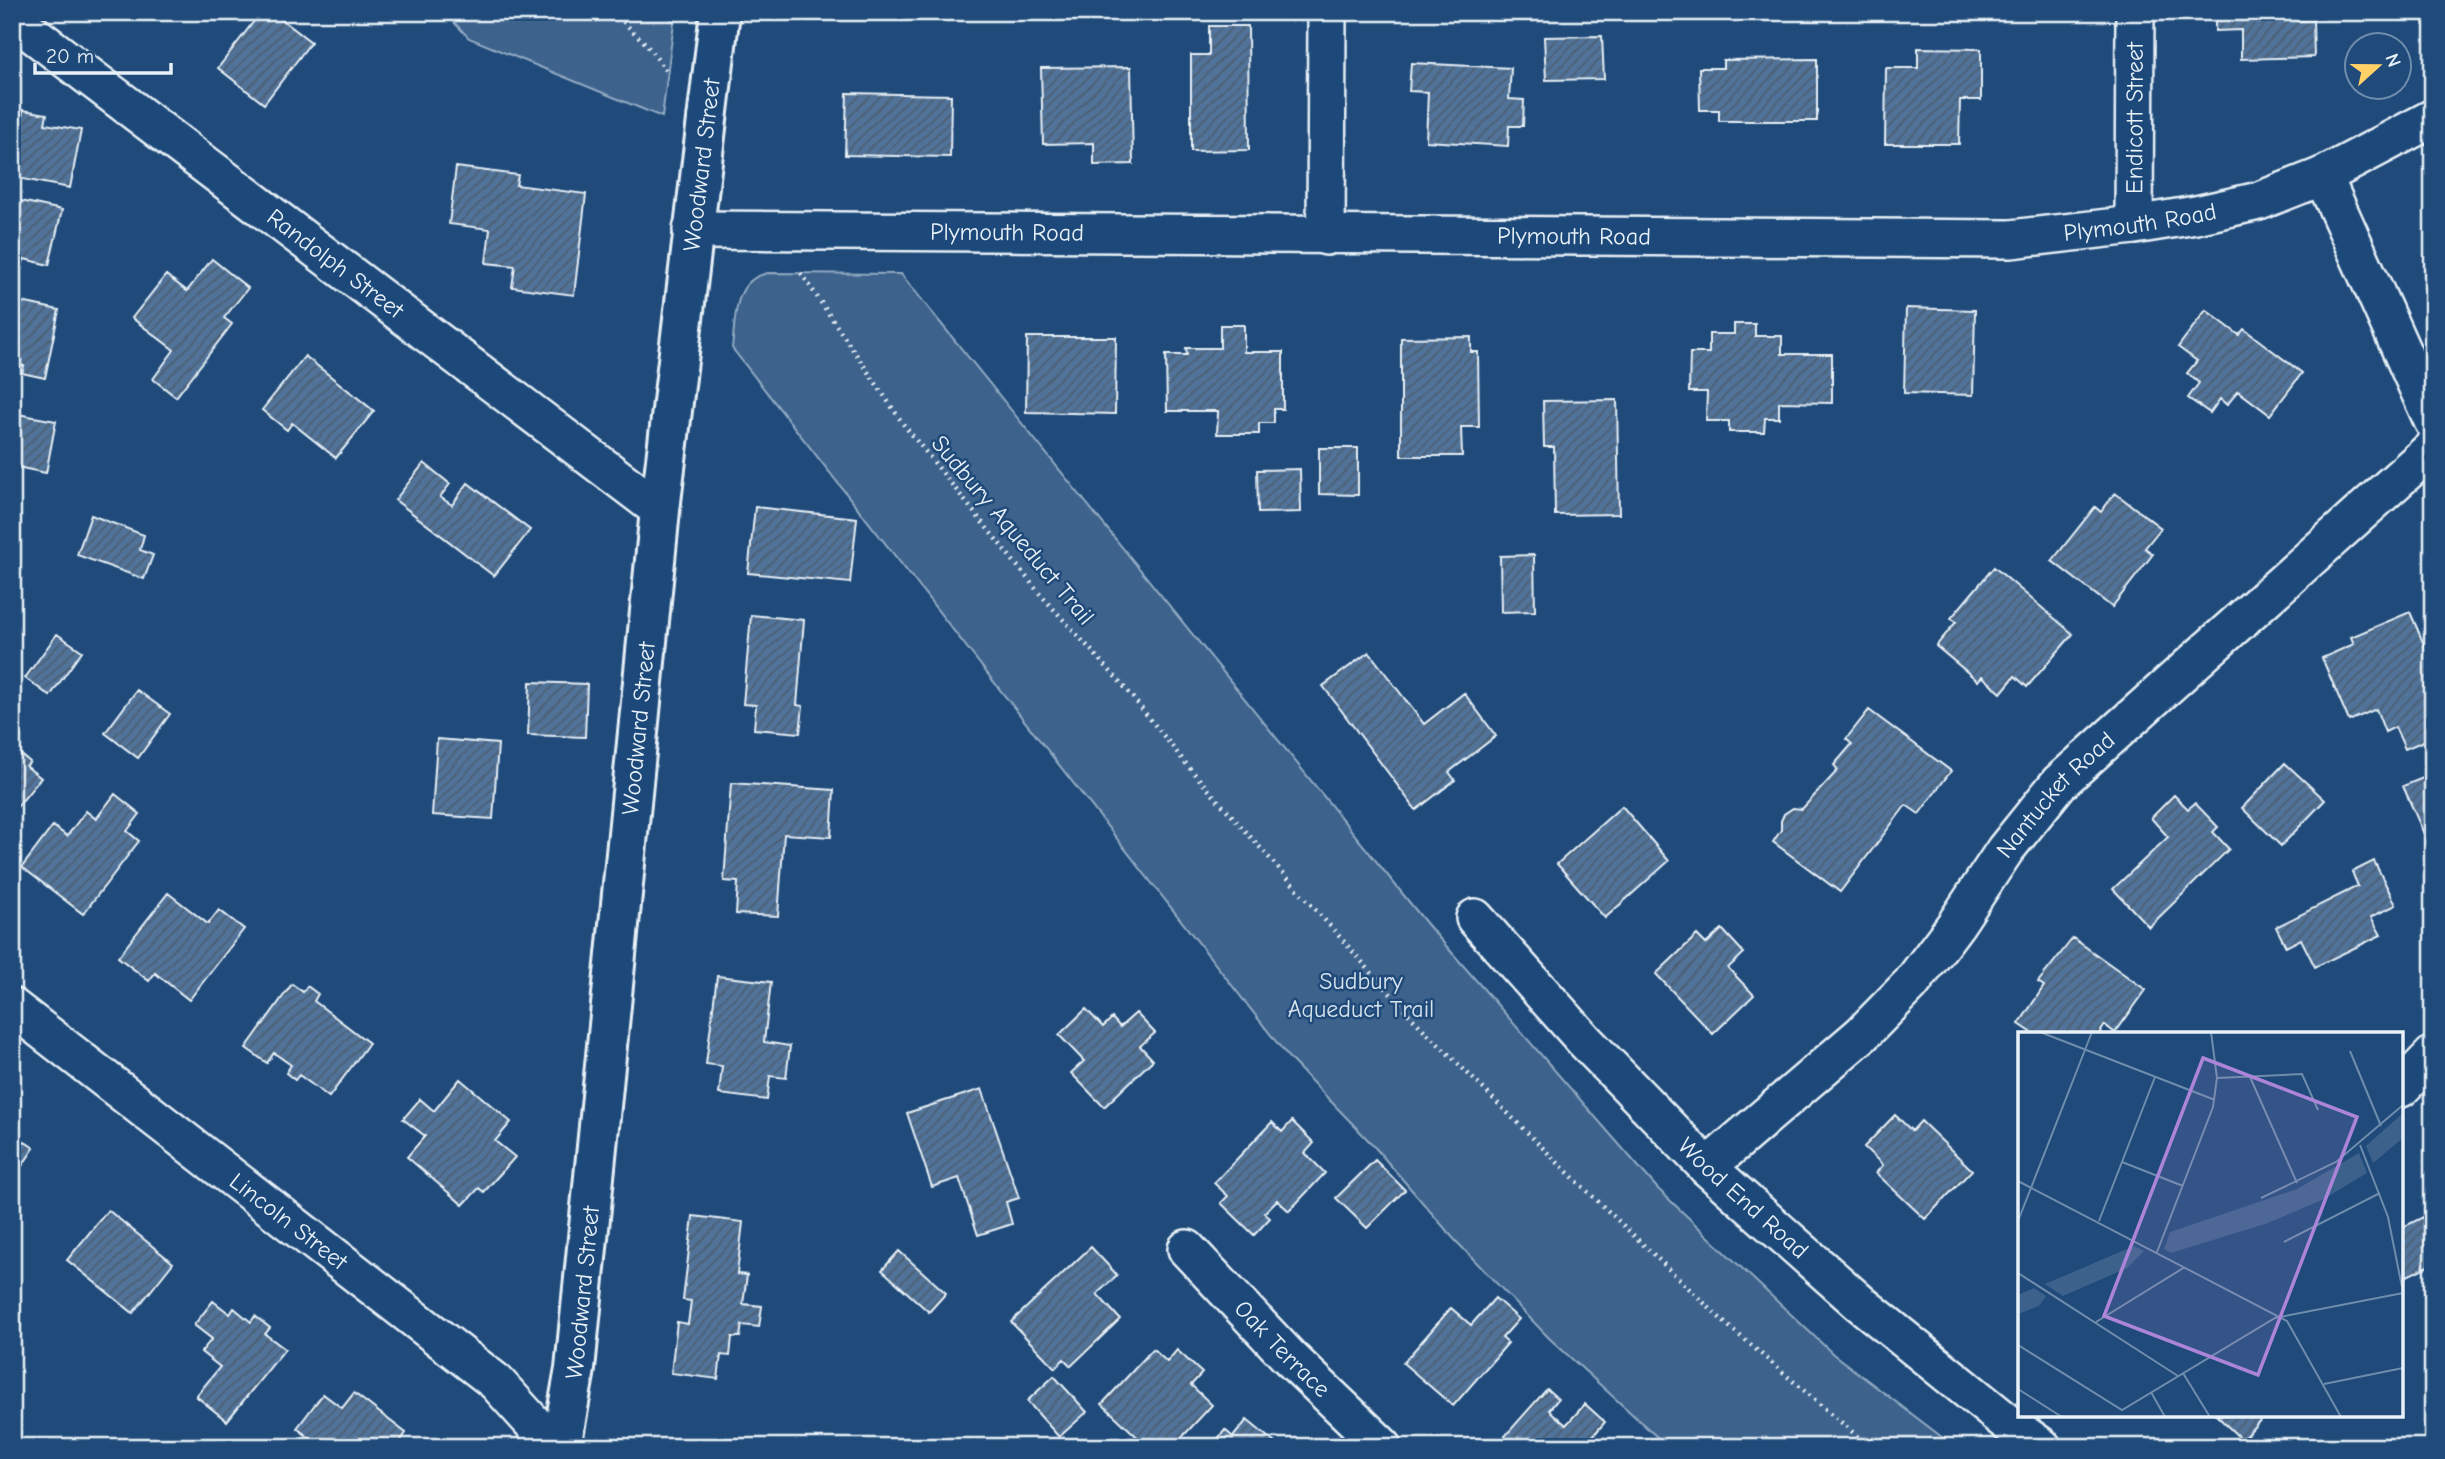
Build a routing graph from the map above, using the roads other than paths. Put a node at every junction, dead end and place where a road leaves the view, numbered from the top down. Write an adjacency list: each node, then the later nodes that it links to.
1 (720, 12): 8 (street, Woodward Street)
2 (1327, 12): 9 (street)
3 (2135, 12): 7 (street, Endicott Street)
4 (12, 18): 12 (street, Randolph Street)
5 (2433, 118): 6 (street, Plymouth Road)
6 (2323, 176): 7 (street, Plymouth Road); 10 (street)
7 (2134, 225): 9 (street, Plymouth Road)
8 (692, 230): 9 (street, Plymouth Road); 12 (street, Woodward Street)
9 (1326, 236)
10 (2433, 421)
11 (2433, 448): 17 (street, Nantucket Road)
12 (660, 510): 20 (street, Woodward Street)
13 (1475, 918): 17 (street, Wood End Road)
14 (12, 1007): 19 (street, Lincoln Street)
15 (2433, 1055): 16 (street)
16 (2403, 1086)
17 (1707, 1167): 22 (street, Wood End Road)
18 (1187, 1249): 21 (street, Oak Terrace)
19 (555, 1447)
20 (561, 1447)
21 (1383, 1447)
22 (2042, 1447)

